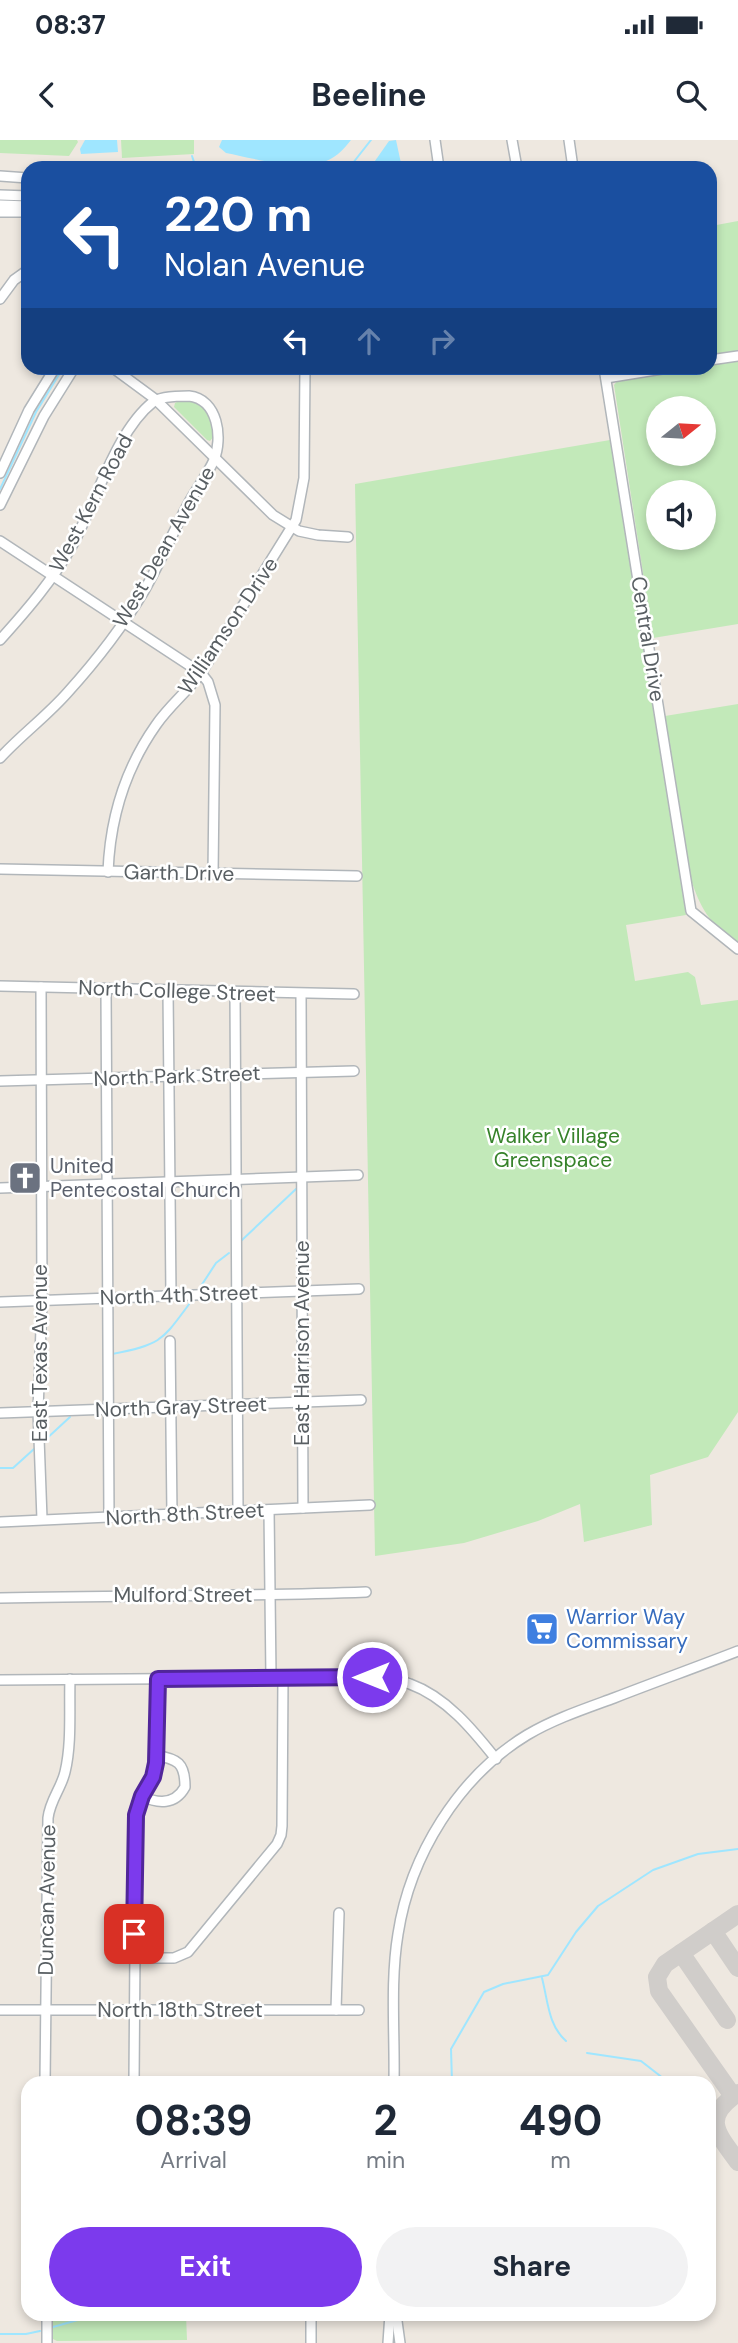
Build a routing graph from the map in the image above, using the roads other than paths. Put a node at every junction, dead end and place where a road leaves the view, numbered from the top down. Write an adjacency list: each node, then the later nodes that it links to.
1 (435, 140): 4 (street)
2 (512, 140): 5 (street)
3 (569, 140): 6 (street)
4 (438, 161)
5 (516, 161)
6 (572, 161)
7 (0, 176): 8 (street)
8 (21, 178)
9 (0, 200): 10 (street)
10 (21, 201)
11 (0, 212): 12 (street)
12 (21, 212)
13 (0, 217): 14 (street)
14 (21, 218)
15 (21, 275): 16 (street)
16 (0, 299)
17 (738, 356): 18 (street)
18 (717, 359)
19 (51, 375): 26 (street)
20 (70, 375): 27 (street)
21 (122, 375): 24 (street)
22 (305, 375): 28 (street, Williamson Drive)
23 (605, 375): 40 (street, Central Drive)
24 (155, 399): 25 (street); 25 (street); 31 (street, West Kern Road)
25 (215, 459): 28 (street); 32 (street, West Dean Avenue)
26 (0, 473)
27 (0, 505)
28 (292, 527): 29 (street); 34 (street, Williamson Drive)
29 (348, 537)
30 (0, 541): 31 (street)
31 (53, 577): 32 (street); 33 (street, West Kern Road)
32 (125, 622): 34 (street); 35 (street, West Dean Avenue)
33 (0, 640)
34 (201, 673): 37 (street, Williamson Drive); 38 (street)
35 (0, 758)
36 (0, 869): 37 (street, Garth Drive)
37 (108, 872): 38 (street, Garth Drive)
38 (213, 874): 39 (street, Garth Drive)
39 (358, 876)
40 (738, 949)
41 (0, 986): 42 (street, North College Street)
42 (41, 987): 43 (street, North College Street); 53 (street, East Texas Avenue)
43 (106, 990): 44 (street, North College Street); 52 (street)
44 (168, 990): 45 (street, North College Street); 51 (street)
45 (235, 993): 46 (street, North College Street); 50 (street)
46 (300, 994): 47 (street, North College Street); 49 (street, East Harrison Avenue)
47 (354, 994)
48 (354, 1071): 49 (street, North Park Street)
49 (301, 1072): 50 (street, North Park Street); 56 (street, East Harrison Avenue)
50 (235, 1073): 51 (street, North Park Street); 57 (street)
51 (169, 1076): 52 (street, North Park Street); 58 (street)
52 (106, 1078): 53 (street, North Park Street); 59 (street)
53 (40, 1080): 54 (street, North Park Street); 60 (street, East Texas Avenue)
54 (0, 1081)
55 (358, 1175): 56 (street)
56 (302, 1177): 57 (street); 63 (street, East Harrison Avenue)
57 (235, 1180): 58 (street); 64 (street)
58 (170, 1183): 59 (street); 65 (street)
59 (107, 1185): 60 (street); 66 (street)
60 (40, 1187): 61 (street); 67 (street, East Texas Avenue)
61 (0, 1188)
62 (359, 1289): 63 (street, North 4th Street)
63 (302, 1291): 64 (street, North 4th Street); 71 (street, East Harrison Avenue)
64 (236, 1293): 65 (street, North 4th Street); 72 (street)
65 (171, 1296): 66 (street, North 4th Street)
66 (107, 1298): 67 (street, North 4th Street); 74 (street)
67 (42, 1301): 68 (street, North 4th Street); 75 (street, East Texas Avenue)
68 (0, 1302)
69 (170, 1341): 73 (street)
70 (361, 1400): 71 (street, North Gray Street)
71 (303, 1403): 72 (street, North Gray Street); 78 (street, East Harrison Avenue)
72 (237, 1405): 73 (street, North Gray Street); 80 (street)
73 (172, 1408): 74 (street, North Gray Street); 81 (street)
74 (108, 1410): 75 (street, North Gray Street); 82 (street)
75 (38, 1411): 76 (street, North Gray Street); 83 (street, East Texas Avenue)
76 (0, 1413)
77 (370, 1505): 78 (street, North 8th Street)
78 (303, 1508): 79 (street, North 8th Street)
79 (269, 1510): 80 (street, North 8th Street); 86 (street)
80 (238, 1511): 81 (street, North 8th Street)
81 (173, 1515): 82 (street, North 8th Street)
82 (109, 1518): 83 (street, North 8th Street)
83 (42, 1519): 84 (street, North 8th Street)
84 (0, 1522)
85 (366, 1592): 86 (street, Mulford Street)
86 (270, 1595): 87 (street, Mulford Street); 89 (street)
87 (0, 1598)
88 (738, 1651): 95 (street)
89 (271, 1677): 90 (street); 92 (street)
90 (283, 1677): 95 (street); 98 (street)
91 (70, 1679): 92 (street); 93 (street); 100 (street, Duncan Avenue)
92 (158, 1679): 94 (street)
93 (0, 1680)
94 (155, 1755): 96 (street); 96 (street)
95 (496, 1759): 106 (street)
96 (142, 1796): 98 (street)
97 (339, 1913): 102 (street)
98 (134, 1958): 101 (street)
99 (0, 2010): 100 (street, North 18th Street)
100 (45, 2010): 101 (street, North 18th Street); 104 (street, Duncan Avenue)
101 (134, 2010): 102 (street, North 18th Street); 105 (street)
102 (336, 2010): 103 (street, North 18th Street)
103 (359, 2010)
104 (45, 2076)
105 (134, 2076)
106 (394, 2076)
107 (47, 2321): 111 (street)
108 (312, 2321): 112 (street)
109 (392, 2321): 113 (street)
110 (395, 2321): 114 (street)
111 (47, 2343)
112 (311, 2343)
113 (388, 2343)
114 (400, 2343)

